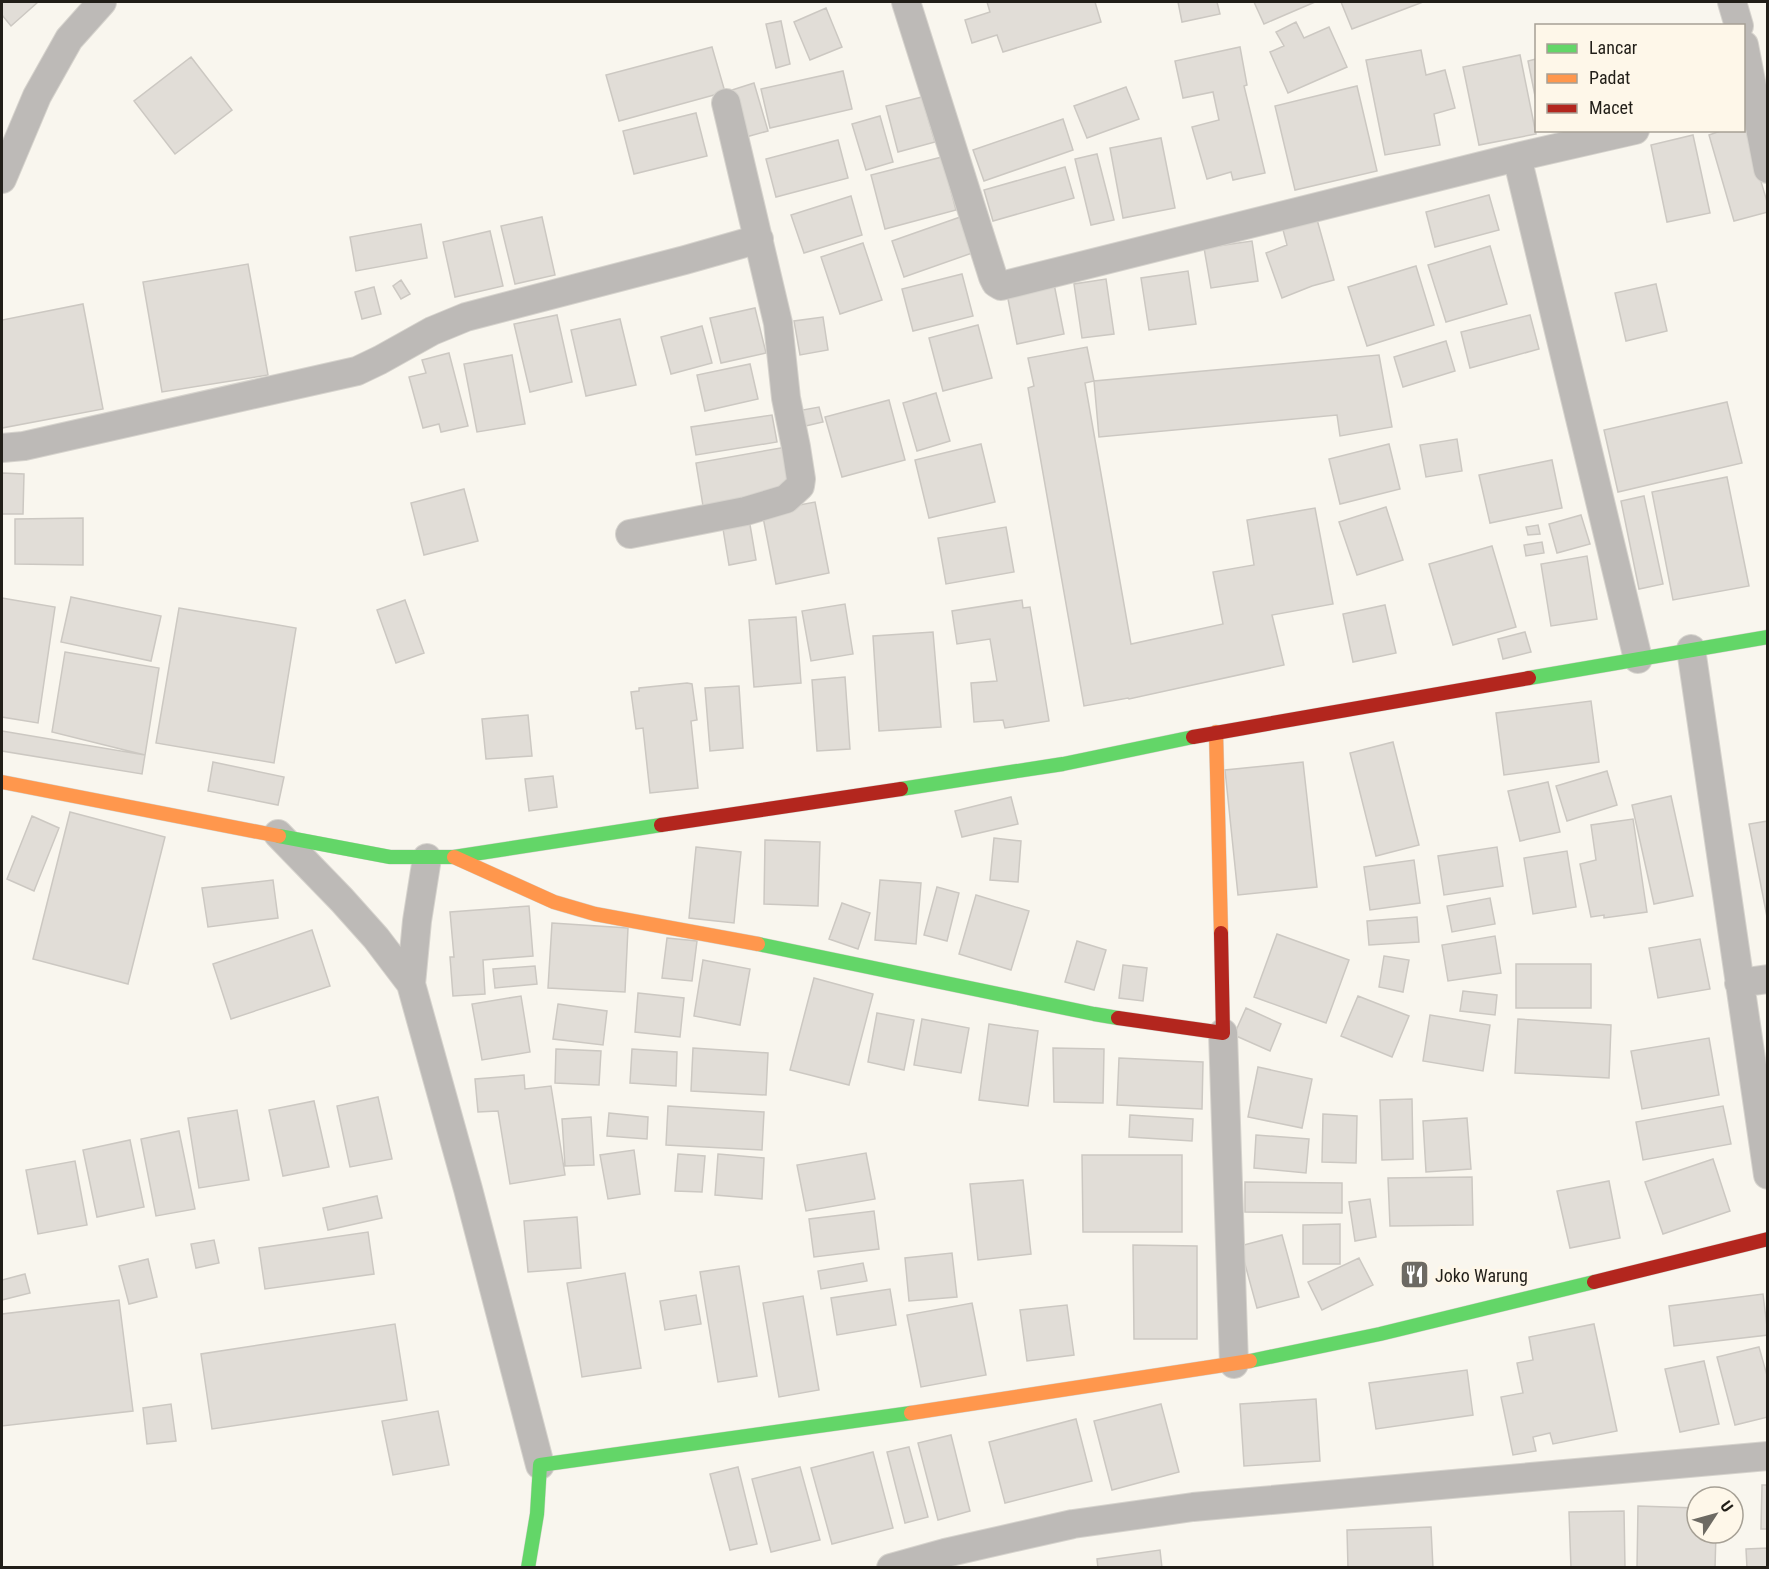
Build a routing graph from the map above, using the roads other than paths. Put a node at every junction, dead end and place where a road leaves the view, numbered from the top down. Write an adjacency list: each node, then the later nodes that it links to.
1 (102, 2): 11 (street)
2 (906, 2): 9 (street)
3 (1732, 2): 4 (street)
4 (1738, 24)
5 (1745, 65): 7 (street)
6 (726, 103): 12 (street)
7 (1749, 105): 10 (street)
8 (1626, 132): 9 (street)
9 (1517, 157): 17 (street)
10 (1767, 169)
11 (2, 179)
12 (759, 239): 13 (street); 14 (street)
13 (2, 448)
14 (630, 534)
15 (1767, 637): 16 (main road)
16 (1691, 650): 17 (main road); 23 (street)
17 (1638, 658): 18 (main road)
18 (1216, 732): 21 (main road); 25 (main road)
19 (2, 782): 20 (main road)
20 (278, 834): 21 (main road); 24 (street)
21 (440, 857): 24 (street); 25 (main road)
22 (1767, 979): 23 (street)
23 (1739, 983): 26 (street)
24 (411, 984): 30 (street)
25 (1223, 1033): 28 (street)
26 (1767, 1175)
27 (1767, 1239): 28 (main road)
28 (1234, 1364): 30 (main road)
29 (1767, 1456): 32 (street)
30 (540, 1465): 31 (main road)
31 (528, 1568)
32 (891, 1568)

